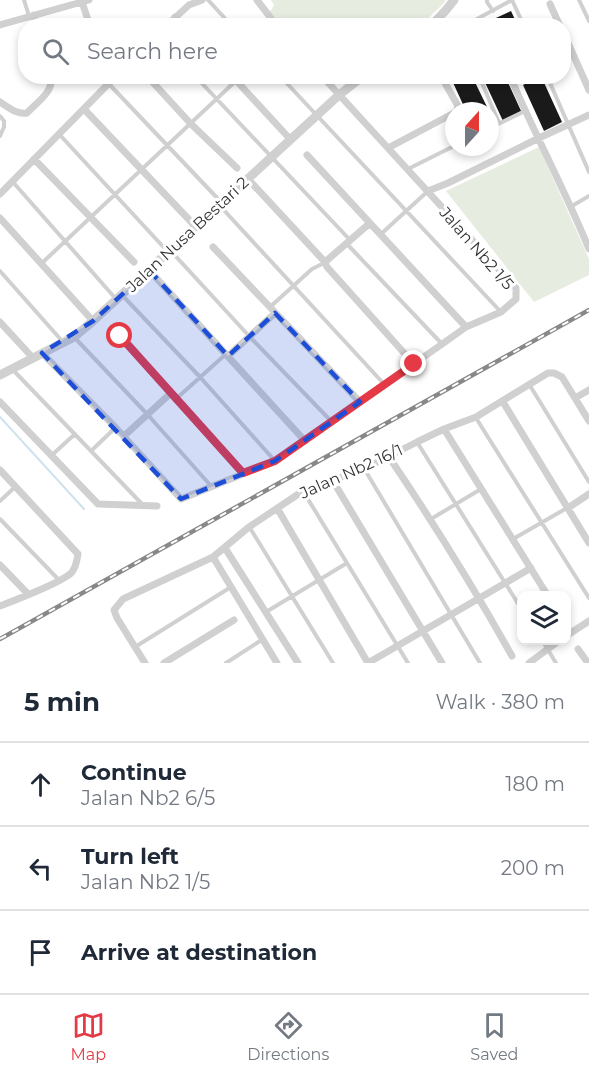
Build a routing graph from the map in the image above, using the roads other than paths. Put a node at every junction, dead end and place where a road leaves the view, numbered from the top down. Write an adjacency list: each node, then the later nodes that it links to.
1 (24, 0): 12 (lane)
2 (202, 0): 13 (street)
3 (208, 0): 17 (lane)
4 (257, 0): 18 (street)
5 (454, 0): 19 (street)
6 (487, 0): 11 (lane)
7 (512, 0): 11 (lane); 21 (lane)
8 (579, 0): 24 (lane)
9 (86, 1): 12 (street); 16 (street)
10 (550, 4): 22 (street)
11 (493, 11): 20 (lane)
12 (31, 15): 14 (street); 15 (street)
13 (175, 16)
14 (22, 18)
15 (33, 18)
16 (89, 18)
17 (225, 18)
18 (271, 18)
19 (438, 18)
20 (479, 18)
21 (520, 18)
22 (556, 18)
23 (18, 19): 25 (street)
24 (589, 21)
25 (0, 25)
26 (571, 50): 40 (street)
27 (52, 84): 43 (street)
28 (109, 84): 46 (street); 59 (lane)
29 (154, 84): 53 (street)
30 (203, 84): 42 (lane)
31 (231, 84): 42 (lane)
32 (242, 84): 58 (street)
33 (287, 84): 48 (lane)
34 (329, 84): 41 (street, Jalan Nb2 1/5)
35 (353, 84): 41 (street, Jalan Nusa Bestari 2)
36 (446, 84): 44 (street)
37 (482, 84): 45 (lane)
38 (513, 84): 47 (street)
39 (551, 84): 54 (lane)
40 (589, 90)
41 (339, 95): 48 (street, Jalan Nusa Bestari 2); 60 (street, Jalan Nb2 1/5)
42 (217, 99): 53 (lane); 63 (lane)
43 (0, 102)
44 (456, 102)
45 (490, 102)
46 (84, 109): 55 (street); 67 (street)
47 (525, 111): 52 (lane); 57 (street)
48 (316, 115): 58 (street, Jalan Nusa Bestari 2); 77 (lane)
49 (589, 115): 54 (street)
50 (0, 116): 56 (lane)
51 (445, 118): 60 (street)
52 (499, 123)
53 (191, 124): 59 (lane); 65 (street)
54 (569, 124): 57 (street); 68 (lane)
55 (59, 134): 64 (street); 73 (lane)
56 (0, 136)
57 (539, 138): 71 (street); 76 (street)
58 (290, 140): 63 (street, Jalan Nusa Bestari 2)
59 (167, 146): 67 (lane); 75 (lane)
60 (388, 148): 66 (street, Jalan Nb2 1/5)
61 (445, 150): 66 (lane)
62 (307, 155): 80 (street)
63 (271, 157): 69 (street, Jalan Nusa Bestari 2); 84 (lane)
64 (34, 159): 70 (street); 79 (street)
65 (237, 168)
66 (408, 169): 71 (street, Jalan Nb2 1/5)
67 (141, 170): 73 (lane); 81 (street)
68 (589, 172)
69 (248, 179): 75 (street, Jalan Nusa Bestari 2); 89 (street)
70 (12, 181): 72 (street); 83 (lane)
71 (428, 191): 77 (lane); 96 (street, Jalan Nb2 1/5)
72 (0, 194)
73 (115, 195): 79 (lane); 87 (lane)
74 (589, 196): 76 (lane)
75 (220, 204): 81 (street, Jalan Nusa Bestari 2); 93 (lane)
76 (571, 206): 86 (street)
77 (406, 211): 82 (lane); 96 (lane)
78 (0, 218): 90 (street)
79 (91, 218): 83 (lane); 88 (street)
80 (370, 223): 82 (street); 84 (street)
81 (196, 227): 87 (street, Jalan Nusa Bestari 2)
82 (381, 235): 99 (street)
83 (65, 241): 90 (lane); 94 (lane)
84 (349, 243): 89 (street); 104 (lane)
85 (213, 247): 95 (street)
86 (589, 249)
87 (169, 251): 91 (street, Jalan Nusa Bestari 2); 101 (lane)
88 (134, 262)
89 (325, 262): 93 (lane); 108 (street)
90 (42, 263): 97 (street)
91 (149, 270): 94 (street, Jalan Nusa Bestari 2); 106 (street)
92 (0, 271): 103 (lane)
93 (293, 285): 95 (lane); 113 (lane)
94 (120, 297): 97 (street, Jalan Nusa Bestari 2); 111 (lane)
95 (272, 310): 101 (street); 118 (street)
96 (501, 312): 99 (street, Jalan Nb2 1/5)
97 (93, 321): 102 (street, Jalan Nusa Bestari 2)
98 (0, 322): 107 (street)
99 (466, 327): 104 (street, Jalan Nb2 1/5)
100 (120, 336): 115 (street)
101 (249, 336): 106 (street); 123 (lane)
102 (75, 337): 103 (street, Jalan Nusa Bestari 2); 120 (lane)
103 (63, 343): 105 (street, Jalan Nusa Bestari 2)
104 (442, 344): 108 (street, Jalan Nb2 1/5)
105 (42, 353): 107 (street, Jalan Nusa Bestari 2); 124 (street)
106 (227, 355): 111 (lane); 128 (street)
107 (33, 358): 109 (street, Jalan Nusa Bestari 2)
108 (414, 364): 113 (street, Jalan Nb2 1/5)
109 (12, 369): 110 (street, Jalan Nusa Bestari 2); 126 (lane)
110 (0, 375)
111 (200, 377): 115 (lane); 133 (lane)
112 (529, 384): 116 (street, Jalan Nb2 16/1); 119 (street, Jalan Nb2 16/1); 138 (lane)
113 (385, 385): 118 (street, Jalan Nb2 1/5)
114 (589, 390): 116 (street)
115 (174, 396): 120 (street); 136 (street)
116 (575, 398): 122 (street)
117 (0, 402): 131 (street)
118 (360, 402): 123 (street, Jalan Nb2 1/5)
119 (502, 402): 121 (street, Jalan Nb2 16/1); 149 (street)
120 (147, 415): 127 (street); 139 (lane)
121 (476, 417): 125 (street, Jalan Nb2 16/1); 152 (lane)
122 (589, 421)
123 (332, 422): 128 (street, Jalan Nb2 1/5)
124 (116, 428): 127 (street); 130 (lane)
125 (444, 429): 129 (street, Jalan Nb2 16/1); 141 (street)
126 (75, 434): 130 (lane); 131 (lane)
127 (124, 436): 139 (street, Jalan Nb2 1/5)
128 (305, 441): 133 (street, Jalan Nb2 1/5)
129 (417, 442): 132 (street, Jalan Nb2 16/1); 145 (lane)
130 (91, 451): 146 (lane)
131 (51, 455): 146 (street)
132 (389, 457): 134 (street, Jalan Nb2 16/1); 151 (street)
133 (275, 461): 136 (street, Jalan Nb2 1/5)
134 (364, 469): 137 (street, Jalan Nb2 16/1); 173 (lane)
135 (0, 470): 140 (street)
136 (243, 473): 139 (street, Jalan Nb2 1/5)
137 (333, 481): 142 (street, Jalan Nb2 16/1); 177 (street)
138 (589, 482)
139 (211, 486)
140 (16, 487): 144 (lane); 162 (street)
141 (482, 488): 145 (lane); 154 (street)
142 (303, 491): 148 (street, Jalan Nb2 16/1); 158 (lane)
143 (589, 494): 149 (street)
144 (0, 501)
145 (455, 504): 151 (lane); 163 (lane)
146 (143, 506): 147 (street)
147 (157, 506)
148 (277, 508): 153 (street, Jalan Nb2 16/1); 161 (street)
149 (568, 508): 152 (lane); 155 (street)
150 (0, 519): 162 (lane)
151 (431, 519): 168 (street)
152 (542, 523): 154 (lane); 169 (lane)
153 (249, 527): 156 (street, Jalan Nb2 16/1); 167 (lane)
154 (513, 539): 160 (street)
155 (589, 543)
156 (225, 548): 157 (street, Jalan Nb2 16/1); 172 (street)
157 (213, 557): 164 (street); 182 (street, Jalan Nb2 16/1)
158 (347, 563): 161 (lane); 179 (lane)
159 (0, 565): 166 (street)
160 (531, 568): 163 (street); 165 (street)
161 (319, 579): 167 (lane); 192 (street)
162 (59, 580): 166 (street)
163 (504, 583): 168 (street); 170 (lane)
164 (231, 586): 178 (street); 182 (lane)
165 (545, 591)
166 (28, 594): 171 (street)
167 (291, 596): 172 (lane); 191 (lane)
168 (479, 598): 173 (street); 185 (street)
169 (589, 598)
170 (517, 602)
171 (0, 606)
172 (266, 612): 190 (street)
173 (452, 614): 177 (street); 195 (lane)
174 (234, 620): 187 (street)
175 (589, 621): 176 (street)
176 (571, 630)
177 (423, 631): 179 (street); 194 (street)
178 (263, 639): 188 (lane); 189 (street)
179 (398, 645): 192 (street); 193 (lane)
180 (545, 645): 184 (lane)
181 (554, 645): 184 (street)
182 (135, 647): 186 (street)
183 (578, 649): 198 (street)
184 (548, 650): 196 (street); 197 (lane)
185 (512, 656)
186 (145, 663)
187 (164, 663)
188 (226, 663)
189 (277, 663)
190 (298, 663)
191 (333, 663)
192 (368, 663)
193 (408, 663)
194 (442, 663)
195 (480, 663)
196 (529, 663)
197 (556, 663)
198 (588, 663)

